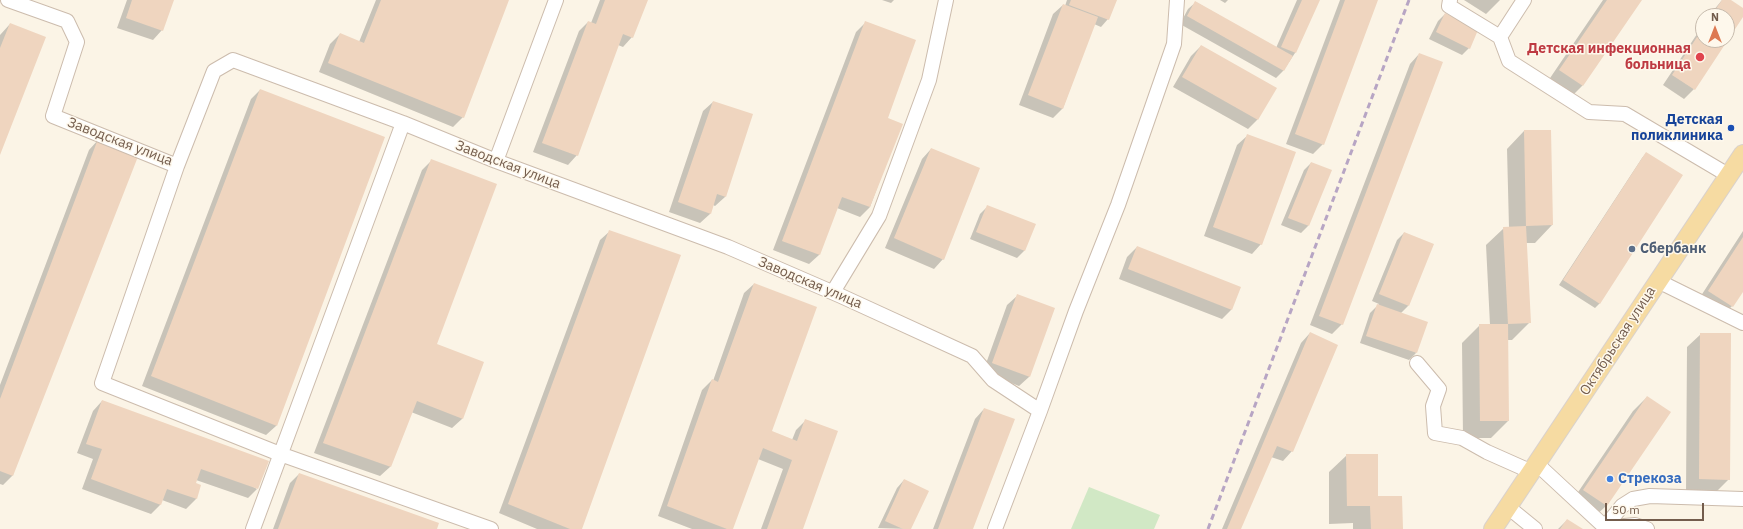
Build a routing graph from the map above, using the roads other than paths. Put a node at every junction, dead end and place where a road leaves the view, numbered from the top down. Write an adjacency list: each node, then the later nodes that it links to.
1 (8, 0): 11 (street, Заводская улица)
2 (556, 0): 10 (street)
3 (946, 0): 14 (street)
4 (1177, 0): 17 (street)
5 (1450, 0): 7 (street)
6 (1524, 0): 7 (street)
7 (1500, 37): 12 (street)
8 (403, 124): 10 (street, Заводская улица); 11 (street, Заводская улица); 18 (street)
9 (1743, 154): 12 (main road, Октябрьская улица)
10 (496, 161): 14 (street, Заводская улица)
11 (177, 166): 18 (street)
12 (1728, 175): 13 (main road, Октябрьская улица)
13 (1658, 280): 15 (street); 19 (main road, Октябрьская улица)
14 (833, 292): 17 (street, Заводская улица)
15 (1742, 319)
16 (1417, 363): 19 (street)
17 (1040, 411): 26 (street)
18 (280, 454): 22 (street); 24 (street)
19 (1535, 468): 21 (main road, Октябрьская улица); 23 (street)
20 (1743, 499): 23 (street)
21 (1508, 507): 27 (main road, Октябрьская улица); 28 (street)
22 (468, 525): 25 (street)
23 (1606, 528): 29 (street)
24 (253, 529)
25 (491, 529)
26 (995, 529)
27 (1493, 529)
28 (1535, 529)
29 (1647, 529)

